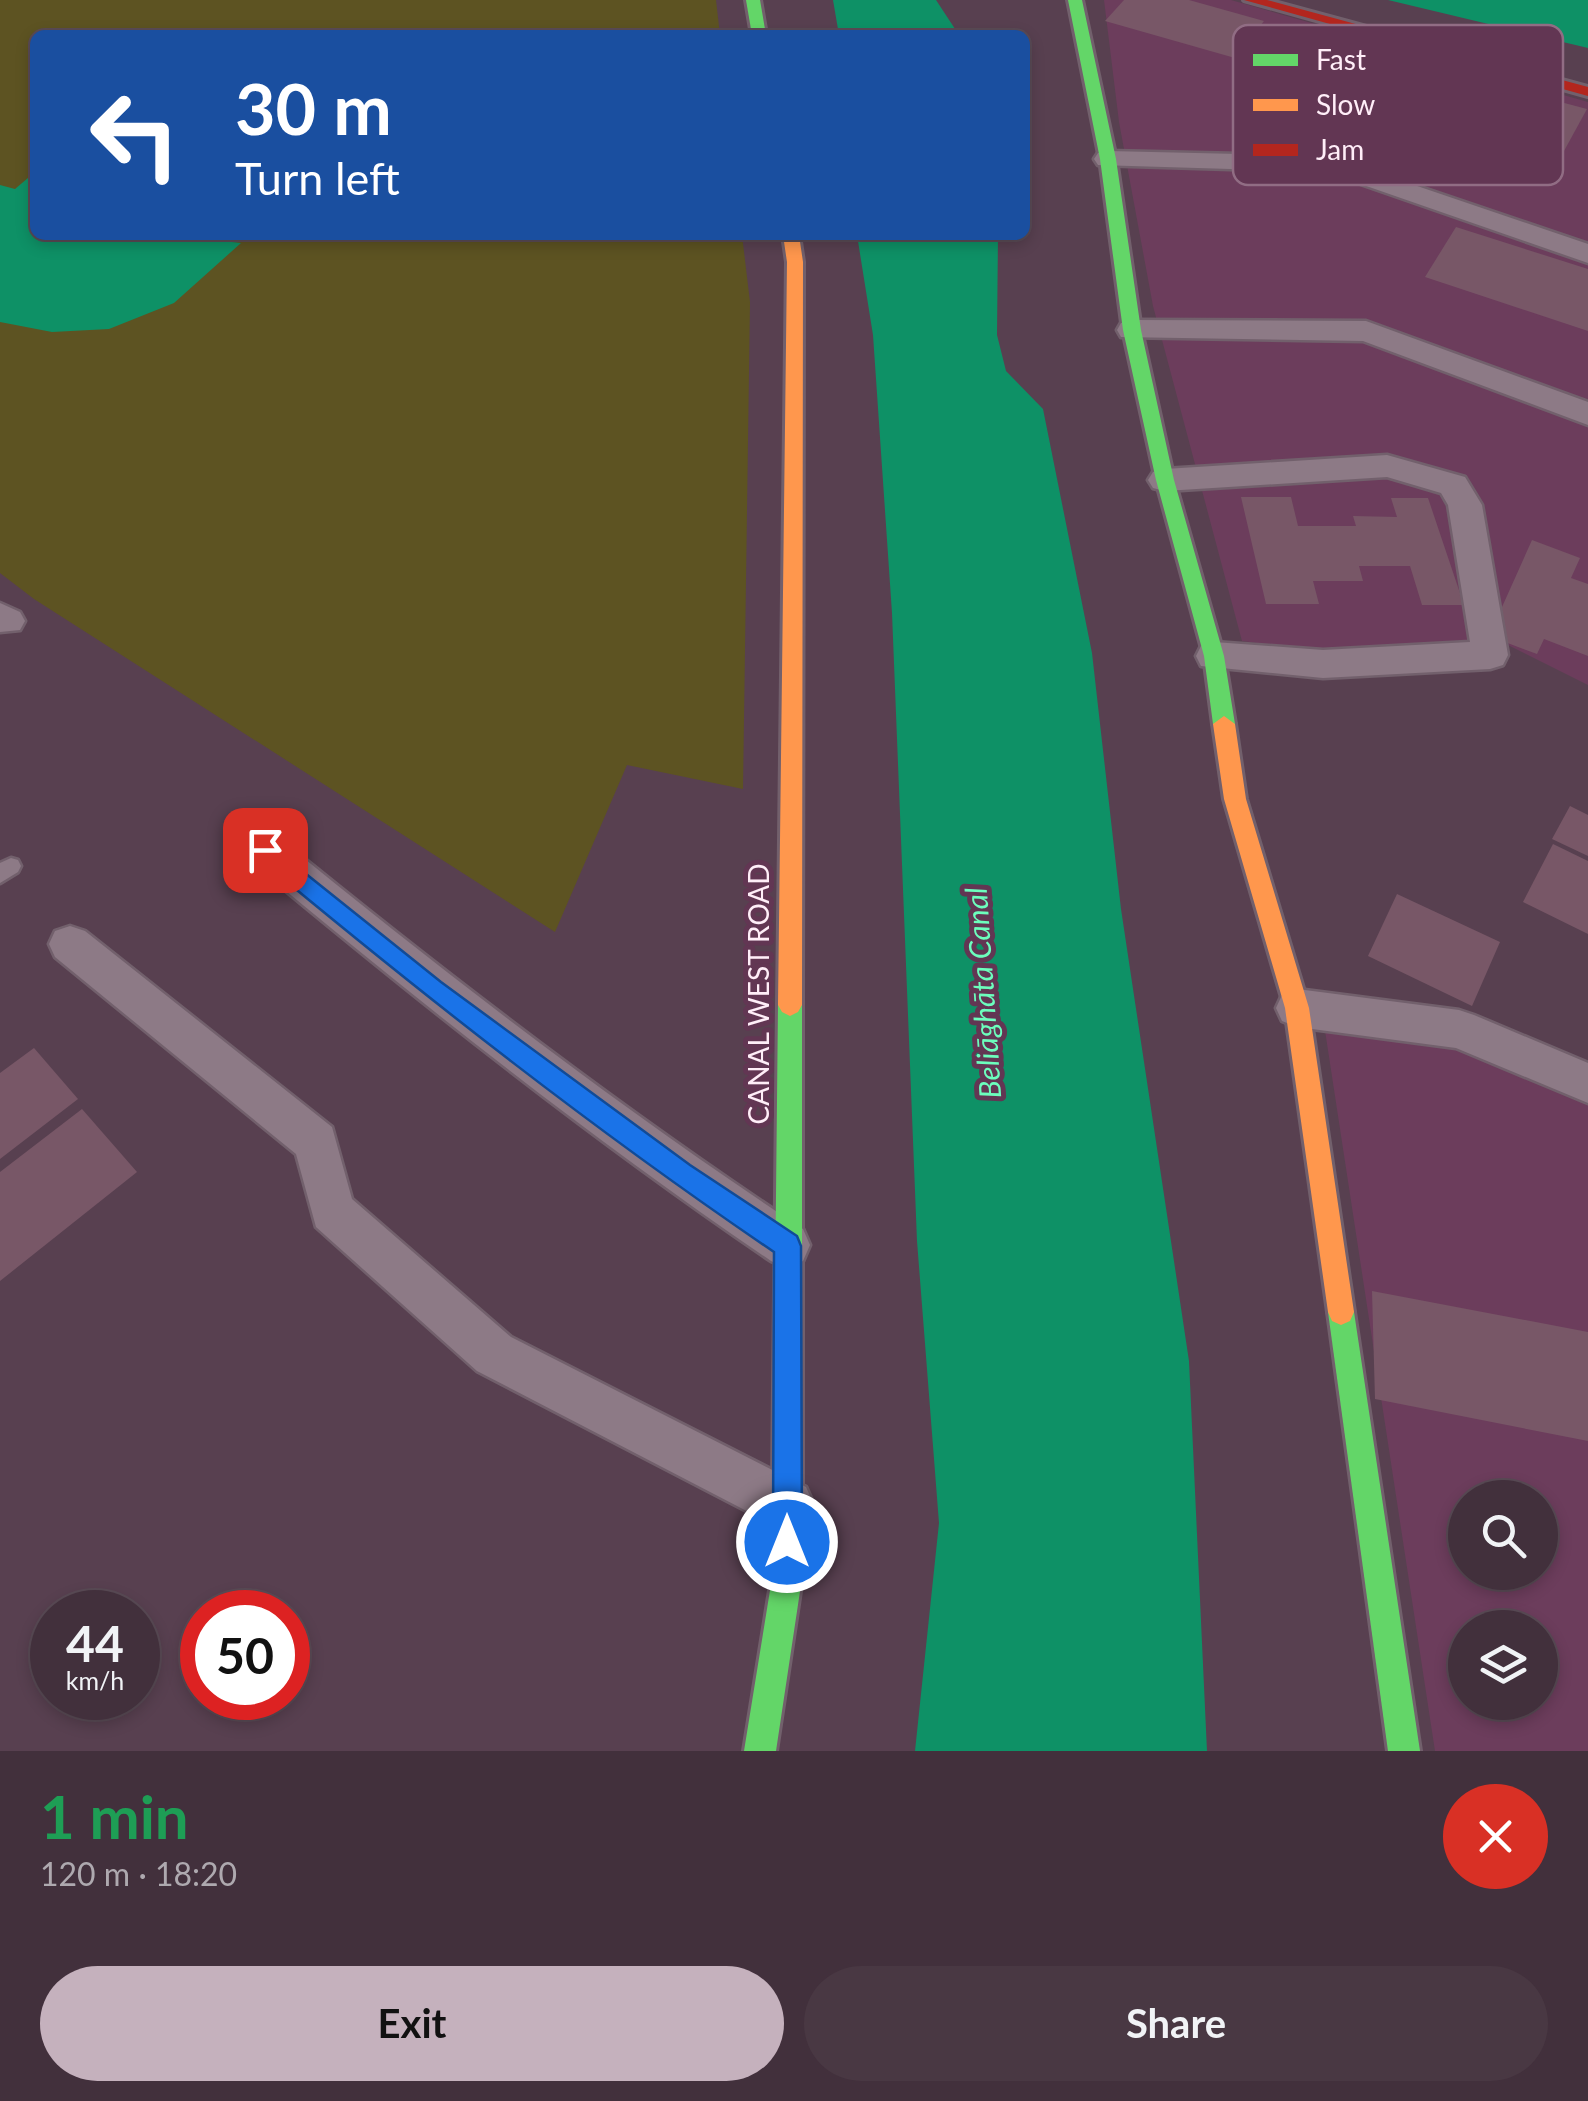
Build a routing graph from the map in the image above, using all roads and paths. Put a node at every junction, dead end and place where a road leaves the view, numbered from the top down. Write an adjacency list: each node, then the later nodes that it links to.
1 (754, 0): 5 (main road)
2 (1075, 0): 8 (main road)
3 (1252, 0): 4 (main road)
4 (1343, 25)
5 (758, 30)
6 (1563, 85): 7 (main road)
7 (1588, 92)
8 (1108, 159): 9 (street); 13 (main road)
9 (1233, 162)
10 (1389, 185): 12 (street)
11 (792, 240): 21 (main road, CANAL WEST ROAD)
12 (1588, 254)
13 (1132, 330): 14 (street); 15 (main road)
14 (1588, 414)
15 (1165, 480): 16 (main road); 16 (street)
16 (1214, 656): 19 (main road)
17 (265, 850): 21 (street)
18 (70, 944): 22 (street)
19 (1297, 1008): 20 (street); 24 (main road)
20 (1588, 1083)
21 (788, 1246): 22 (main road, CANAL WEST ROAD)
22 (788, 1505): 23 (main road, CANAL WEST ROAD)
23 (760, 1751)
24 (1404, 1751)

